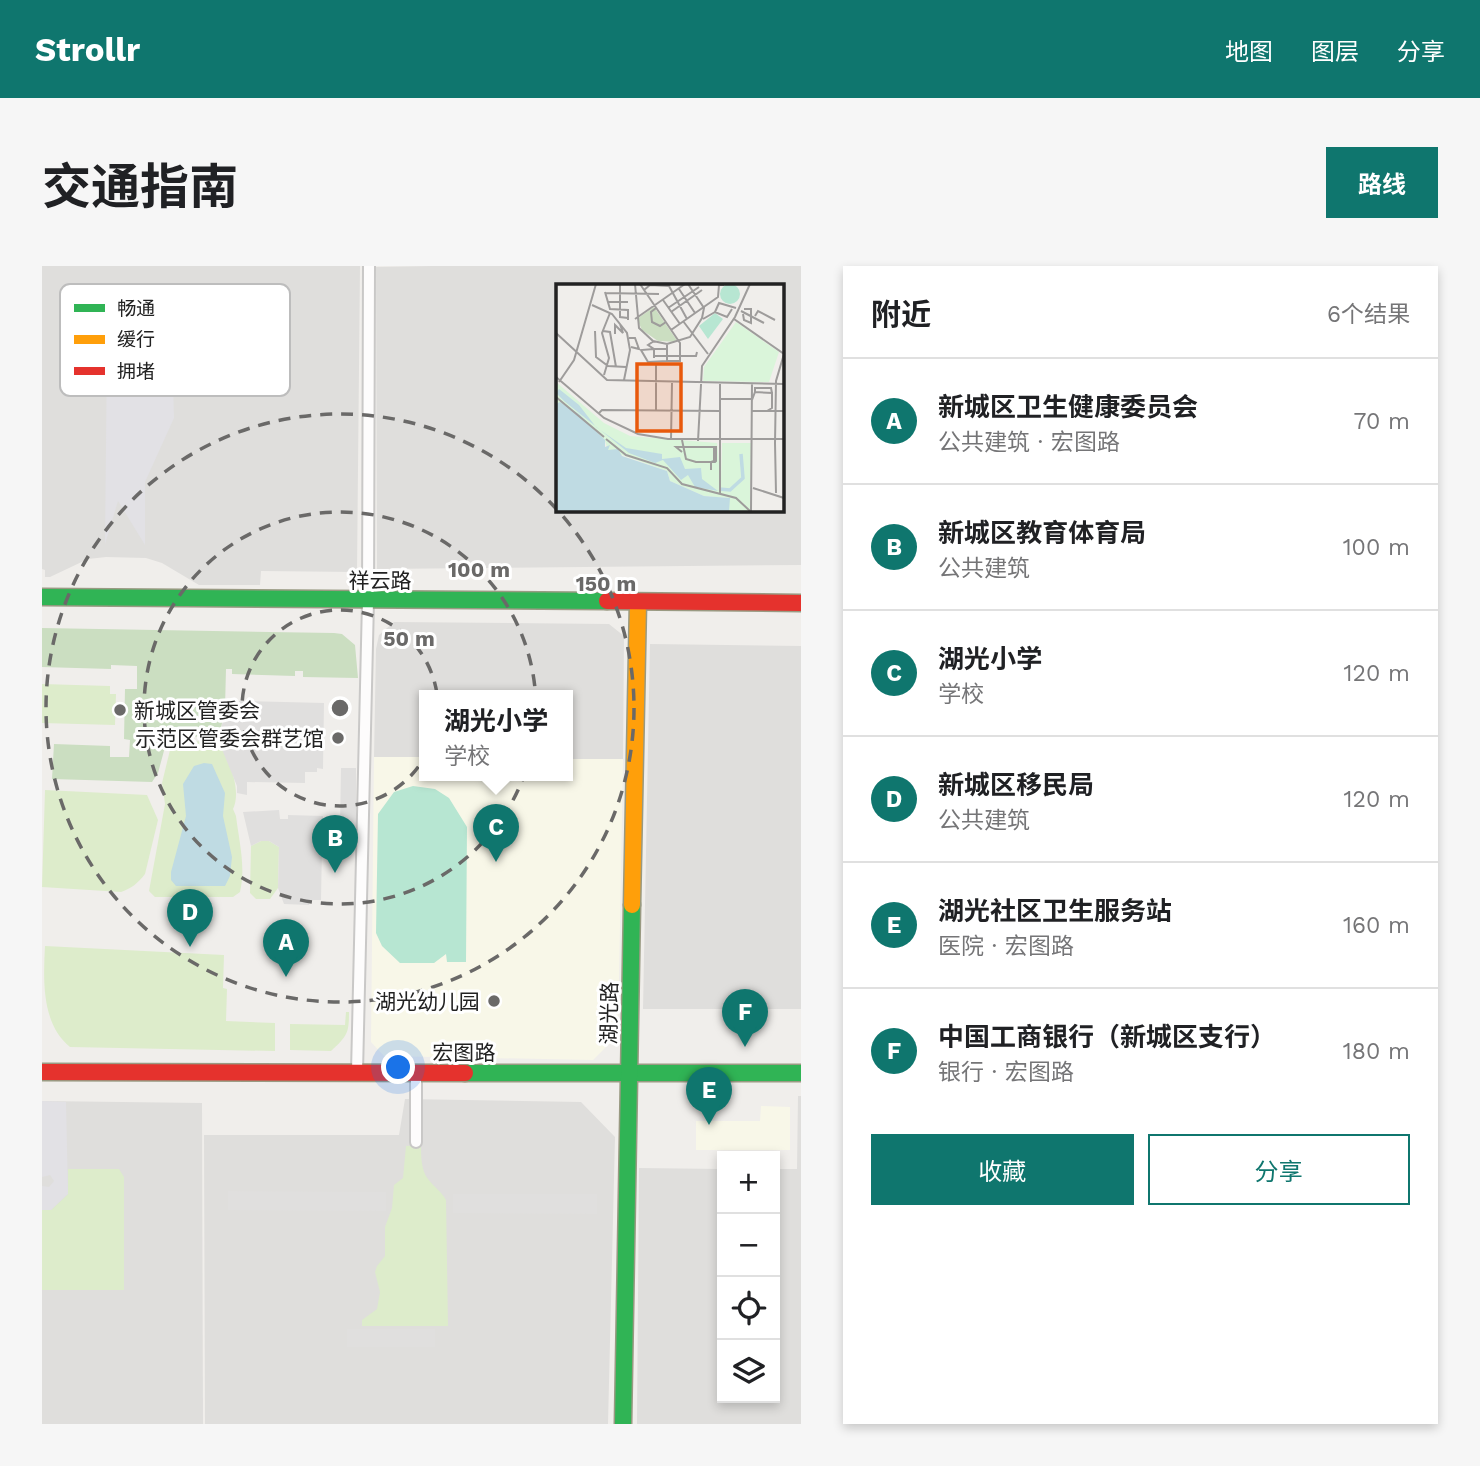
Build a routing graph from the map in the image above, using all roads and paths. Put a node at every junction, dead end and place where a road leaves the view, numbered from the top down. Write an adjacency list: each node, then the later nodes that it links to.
1 (369, 266): 3 (street)
2 (42, 597): 3 (street, 祥云路)
3 (368, 601): 4 (street, 祥云路); 7 (street)
4 (638, 602): 5 (street, 祥云路); 10 (street, 湖光路)
5 (801, 603)
6 (42, 1072): 7 (street, 宏图路)
7 (357, 1072): 8 (street, 宏图路)
8 (416, 1073): 10 (street, 宏图路); 11 (street)
9 (801, 1073): 10 (street, 宏图路)
10 (629, 1074): 12 (street, 湖光路)
11 (416, 1142)
12 (623, 1424)

